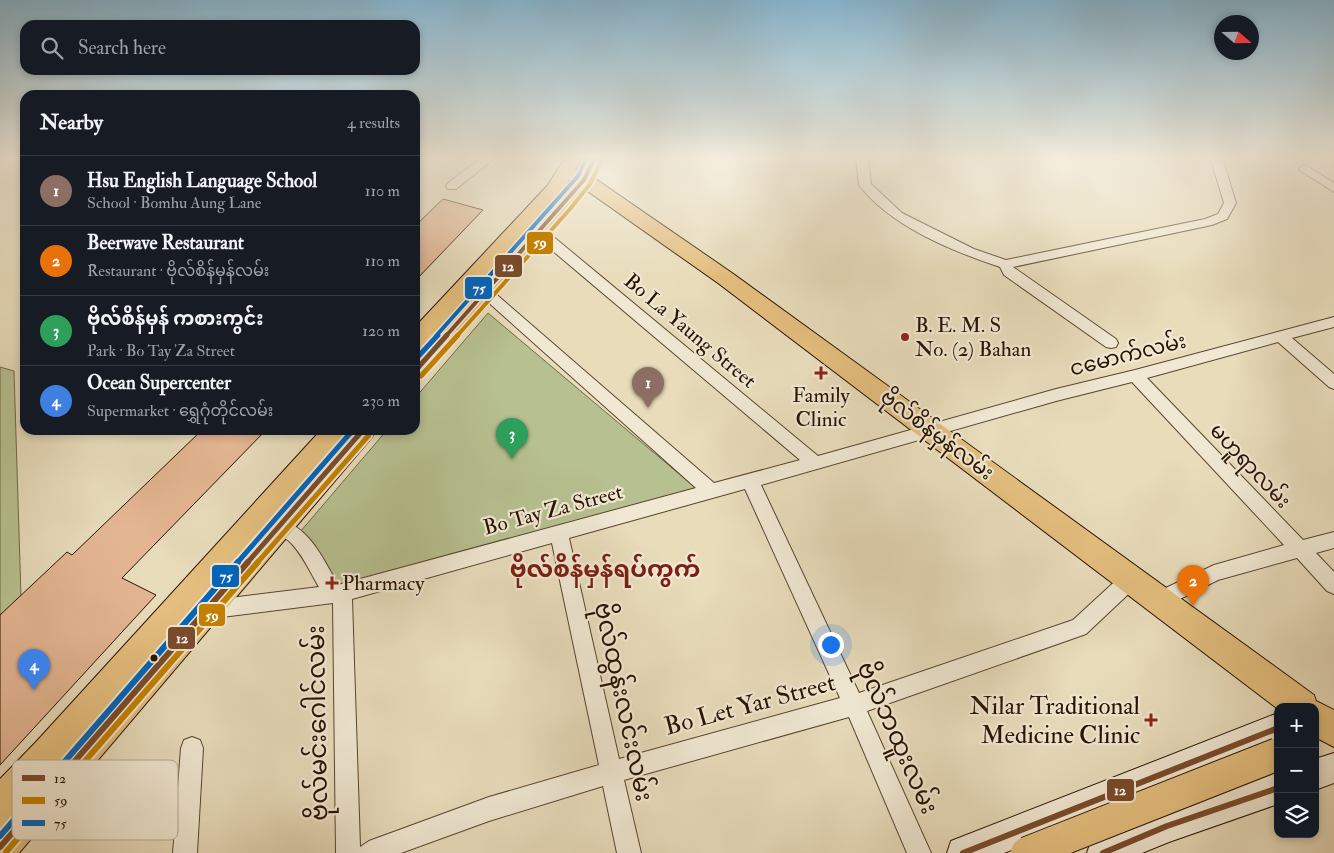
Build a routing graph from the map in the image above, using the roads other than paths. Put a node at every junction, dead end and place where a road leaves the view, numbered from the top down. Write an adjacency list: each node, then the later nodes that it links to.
1 (549, 197): 8 (main road)
2 (559, 197): 6 (main road)
3 (611, 197): 16 (main road, ဗိုလ်စိန်မှန်လမ်း)
4 (878, 197): 7 (street)
5 (1228, 197): 7 (street)
6 (539, 232): 8 (main road); 19 (street, Bo La Yaung Street)
7 (1004, 264): 12 (street)
8 (475, 288): 10 (main road); 13 (main road); 21 (street)
9 (1334, 322): 11 (street, ငမောက်လမ်း)
10 (420, 337)
11 (1281, 337): 14 (street, ငမောက်လမ်း); 15 (street)
12 (1111, 343)
13 (420, 364)
14 (1135, 376): 16 (street, ငမောက်လမ်း); 25 (street, မဟူရာလမ်း)
15 (1334, 383)
16 (932, 431): 19 (street, Bo Tay Za Street); 26 (main road, ဗိုလ်စိန်မှန်လမ်း)
17 (332, 435): 22 (main road)
18 (358, 435): 22 (main road)
19 (815, 463): 20 (street, Bo Tay Za Street)
20 (750, 482): 21 (street, Bo Tay Za Street); 32 (street, ဗိုလ်ဘထူးလမ်း)
21 (711, 492): 23 (street, Bo Tay Za Street)
22 (269, 521): 28 (street); 30 (main road)
23 (559, 533): 28 (street, Bo Tay Za Street); 44 (street, ဗိုလ်ထွန်းလင်းလမ်း)
24 (1334, 540): 25 (street)
25 (1298, 549): 27 (street, မဟူရာလမ်း); 29 (street)
26 (1130, 580): 29 (main road, ဗိုလ်စိန်မှန်လမ်း); 32 (street, Bo Let Yar Street)
27 (1334, 585)
28 (338, 593): 30 (street, Bo Tay Za Street); 54 (street, ဗိုလ်မင်းဂေါင်လမ်း)
29 (1158, 601): 31 (main road, ဗိုလ်စိန်မှန်လမ်း)
30 (195, 605): 41 (main road); 42 (main road)
31 (1297, 703)
32 (854, 705): 44 (street, Bo Let Yar Street); 57 (street, ဗိုလ်ဘထူးလမ်း)
33 (1334, 707): 34 (main road)
34 (1319, 713)
35 (1319, 719): 37 (main road)
36 (1274, 730): 46 (main road)
37 (1334, 732): 38 (main road)
38 (1319, 738)
39 (192, 748): 53 (street)
40 (1274, 756): 59 (main road, bridge)
41 (43, 760)
42 (70, 760)
43 (1334, 768): 45 (main road)
44 (610, 772): 55 (street, Bo Let Yar Street); 56 (street, ဗိုလ်ထွန်းလင်းလမ်း)
45 (1319, 774)
46 (1140, 783): 50 (main road); 58 (main road)
47 (1274, 789): 50 (main road)
48 (12, 792): 49 (main road)
49 (0, 804)
50 (1167, 826): 60 (main road)
51 (12, 832): 52 (main road)
52 (0, 847)
53 (185, 853)
54 (348, 853)
55 (369, 853)
56 (629, 853)
57 (919, 853)
58 (963, 853)
59 (1027, 853)
60 (1103, 853)

